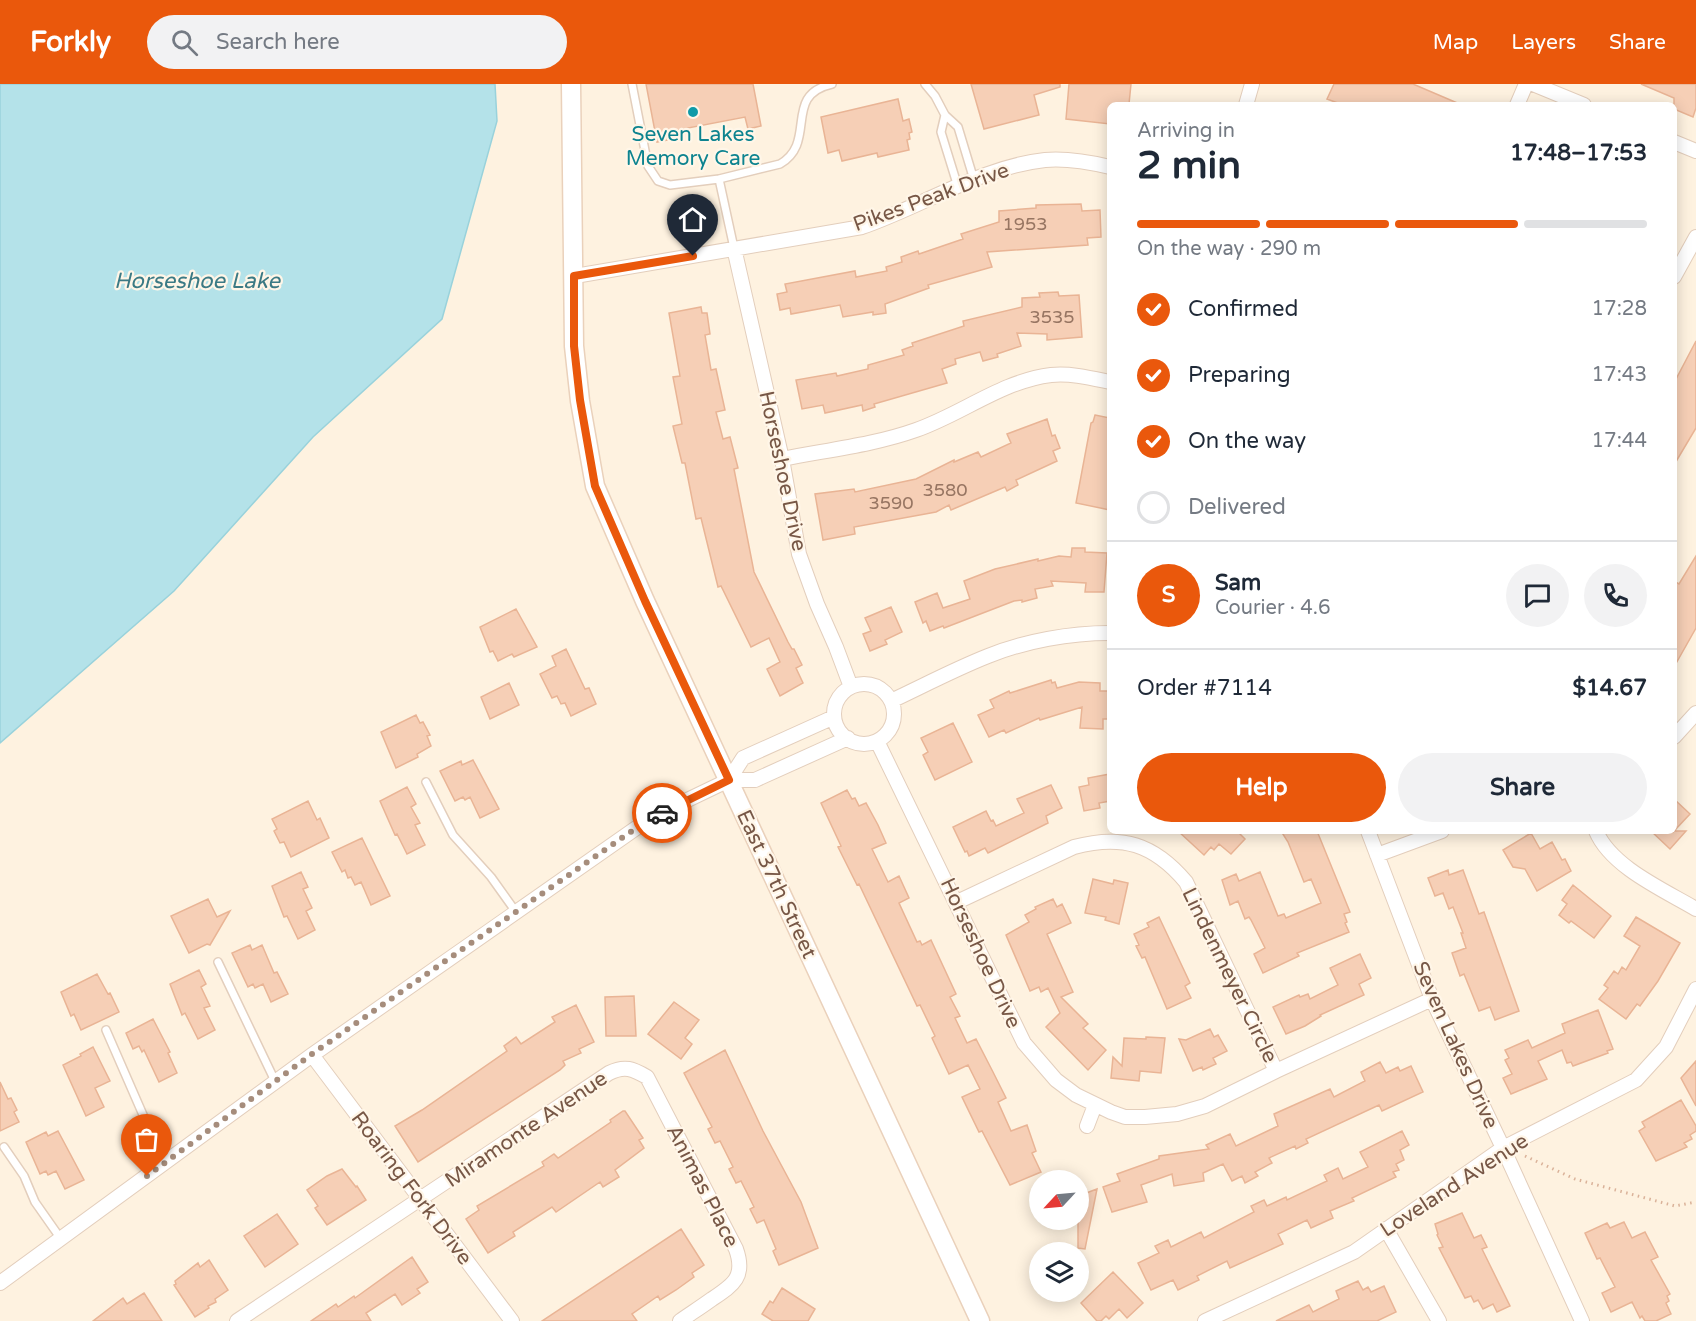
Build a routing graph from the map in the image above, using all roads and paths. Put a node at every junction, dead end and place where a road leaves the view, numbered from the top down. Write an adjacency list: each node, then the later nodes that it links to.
1 (571, 84): 21 (main road, East 37th Street)
2 (632, 84): 15 (lane)
3 (832, 84): 15 (lane)
4 (924, 84): 11 (lane)
5 (1252, 84): 8 (street)
6 (1526, 84): 9 (street)
7 (1533, 84): 10 (street)
8 (1247, 102)
9 (1518, 102)
10 (1577, 102)
11 (945, 115): 16 (lane); 17 (lane)
12 (1677, 143): 13 (street)
13 (1696, 151)
14 (1107, 166): 16 (street, Pikes Peak Drive)
15 (720, 179): 19 (lane)
16 (974, 180): 17 (street, Pikes Peak Drive)
17 (958, 187): 19 (street, Pikes Peak Drive)
18 (1696, 237): 20 (street)
19 (734, 248): 21 (street, Pikes Peak Drive); 23 (street, Horseshoe Drive)
20 (1677, 272)
21 (574, 276): 32 (main road, East 37th Street)
22 (1107, 381): 23 (street)
23 (783, 459): 25 (street, Horseshoe Drive)
24 (1107, 633): 26 (street)
25 (851, 687): 26 (street); 28 (street)
26 (891, 701): 31 (street)
27 (1696, 713): 29 (street)
28 (834, 717): 30 (street); 32 (street)
29 (1677, 734)
30 (848, 738): 31 (street); 32 (street)
31 (877, 741): 38 (street, Horseshoe Drive)
32 (729, 780): 40 (street); 63 (main road, East 37th Street)
33 (426, 782): 40 (lane)
34 (1369, 834): 37 (street, Seven Lakes Drive)
35 (1434, 834): 37 (street)
36 (1597, 834): 39 (street)
37 (1377, 855): 43 (street, Seven Lakes Drive)
38 (957, 902): 47 (street, Lindenmeyer Circle); 49 (street, Horseshoe Drive)
39 (1696, 909)
40 (516, 912): 45 (street)
41 (218, 962): 48 (lane)
42 (1696, 989): 52 (street, Loveland Avenue)
43 (1432, 999): 47 (street, Horseshoe Drive); 52 (street, Seven Lakes Drive)
44 (106, 1030): 54 (lane)
45 (312, 1054): 48 (street); 55 (street, Roaring Fork Drive)
46 (634, 1069): 55 (street, Miramonte Avenue); 62 (street, Animas Place)
47 (1276, 1071): 49 (street, Horseshoe Drive)
48 (275, 1082): 54 (street)
49 (1095, 1105): 50 (street)
50 (1087, 1126)
51 (4, 1147): 58 (lane)
52 (1503, 1148): 57 (street, Loveland Avenue); 66 (street, Seven Lakes Drive)
53 (1526, 1156): 56 (path)
54 (164, 1163): 58 (street)
55 (420, 1199): 60 (street, Miramonte Avenue); 61 (street, Roaring Fork Drive)
56 (1696, 1202)
57 (1386, 1229): 64 (street, Loveland Avenue); 65 (street)
58 (61, 1239): 59 (street)
59 (0, 1283)
60 (237, 1321)
61 (512, 1321)
62 (680, 1321)
63 (980, 1321)
64 (1205, 1321)
65 (1439, 1321)
66 (1582, 1321)

